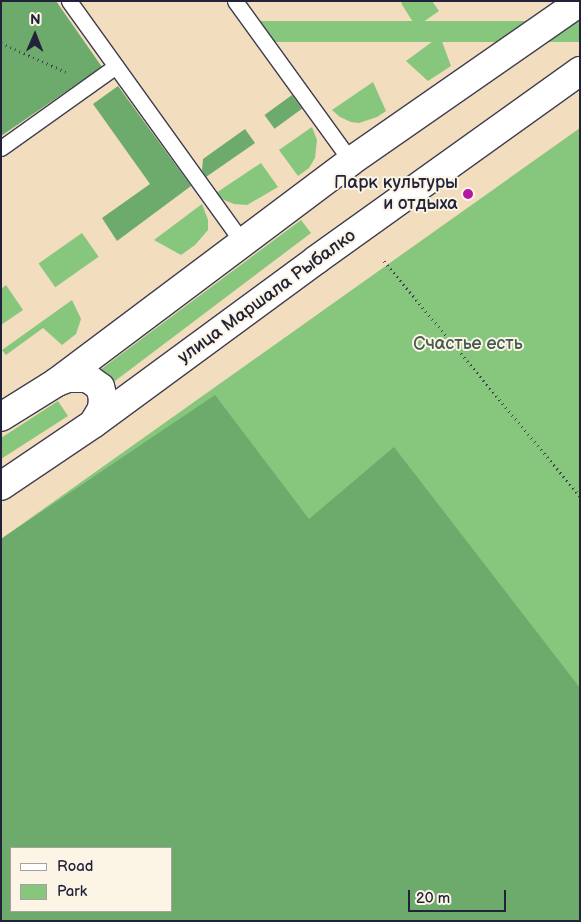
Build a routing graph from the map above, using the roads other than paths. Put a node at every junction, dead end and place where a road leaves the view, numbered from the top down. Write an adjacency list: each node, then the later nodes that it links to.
1 (69, 1): 4 (lane)
2 (235, 1): 7 (lane)
3 (580, 2): 7 (main road)
4 (116, 66): 6 (lane); 8 (lane)
5 (580, 71): 11 (main road, улица Маршала Рыбалко)
6 (1, 148)
7 (351, 161): 8 (main road)
8 (242, 242): 9 (main road)
9 (57, 382): 10 (main road); 11 (main road)
10 (1, 417)
11 (93, 424): 12 (main road, улица Маршала Рыбалко)
12 (1, 486)

